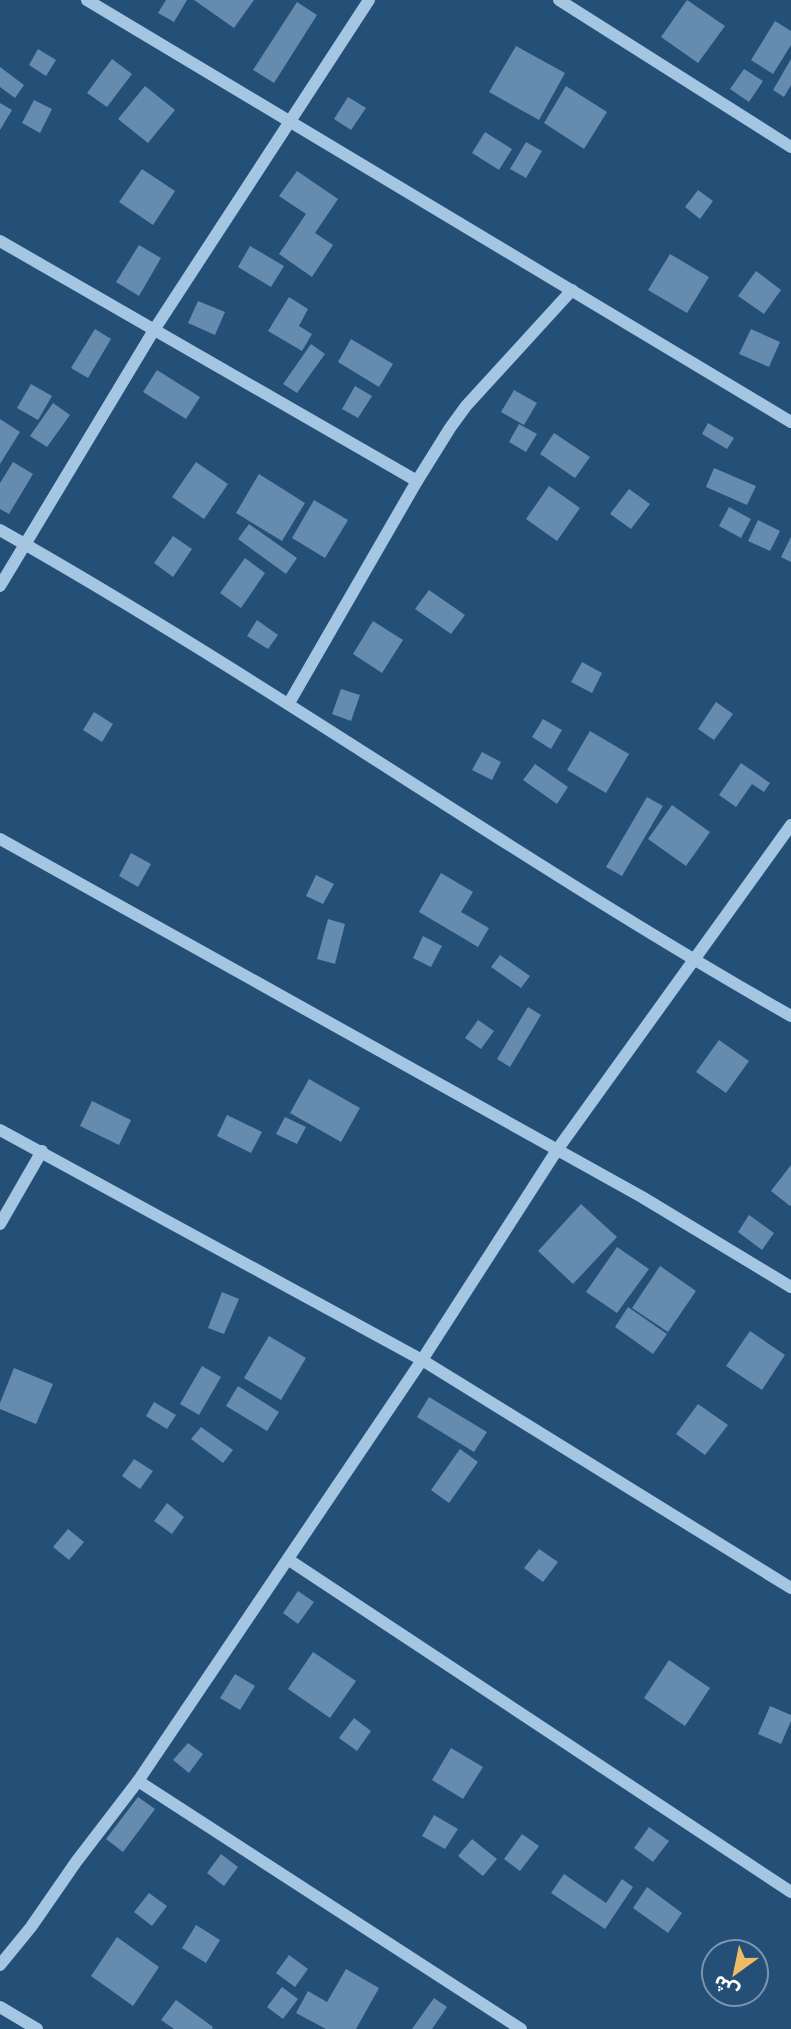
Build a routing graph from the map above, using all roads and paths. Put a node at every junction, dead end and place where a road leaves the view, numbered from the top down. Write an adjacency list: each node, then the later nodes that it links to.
1 (87, 0): 4 (street)
2 (369, 0): 4 (street)
3 (559, 0): 5 (street)
4 (290, 123): 7 (street); 8 (street)
5 (791, 146)
6 (0, 241): 8 (street)
7 (572, 290): 9 (street); 10 (street)
8 (154, 330): 10 (street); 12 (street)
9 (789, 417)
10 (417, 481): 14 (street)
11 (0, 530): 12 (street)
12 (25, 544): 13 (street); 14 (street)
13 (0, 586)
14 (289, 704): 17 (street)
15 (791, 825): 17 (street)
16 (0, 839): 20 (street)
17 (693, 960): 18 (street); 20 (street)
18 (791, 1016)
19 (0, 1129): 21 (street)
20 (557, 1150): 23 (street); 24 (street)
21 (42, 1151): 22 (street); 24 (street)
22 (0, 1224)
23 (791, 1287)
24 (422, 1360): 25 (street); 26 (street)
25 (289, 1560): 27 (street); 28 (street)
26 (791, 1588)
27 (138, 1782): 29 (street); 32 (street)
28 (791, 1892)
29 (0, 1965)
30 (0, 2007): 31 (street)
31 (37, 2029)
32 (521, 2029)

